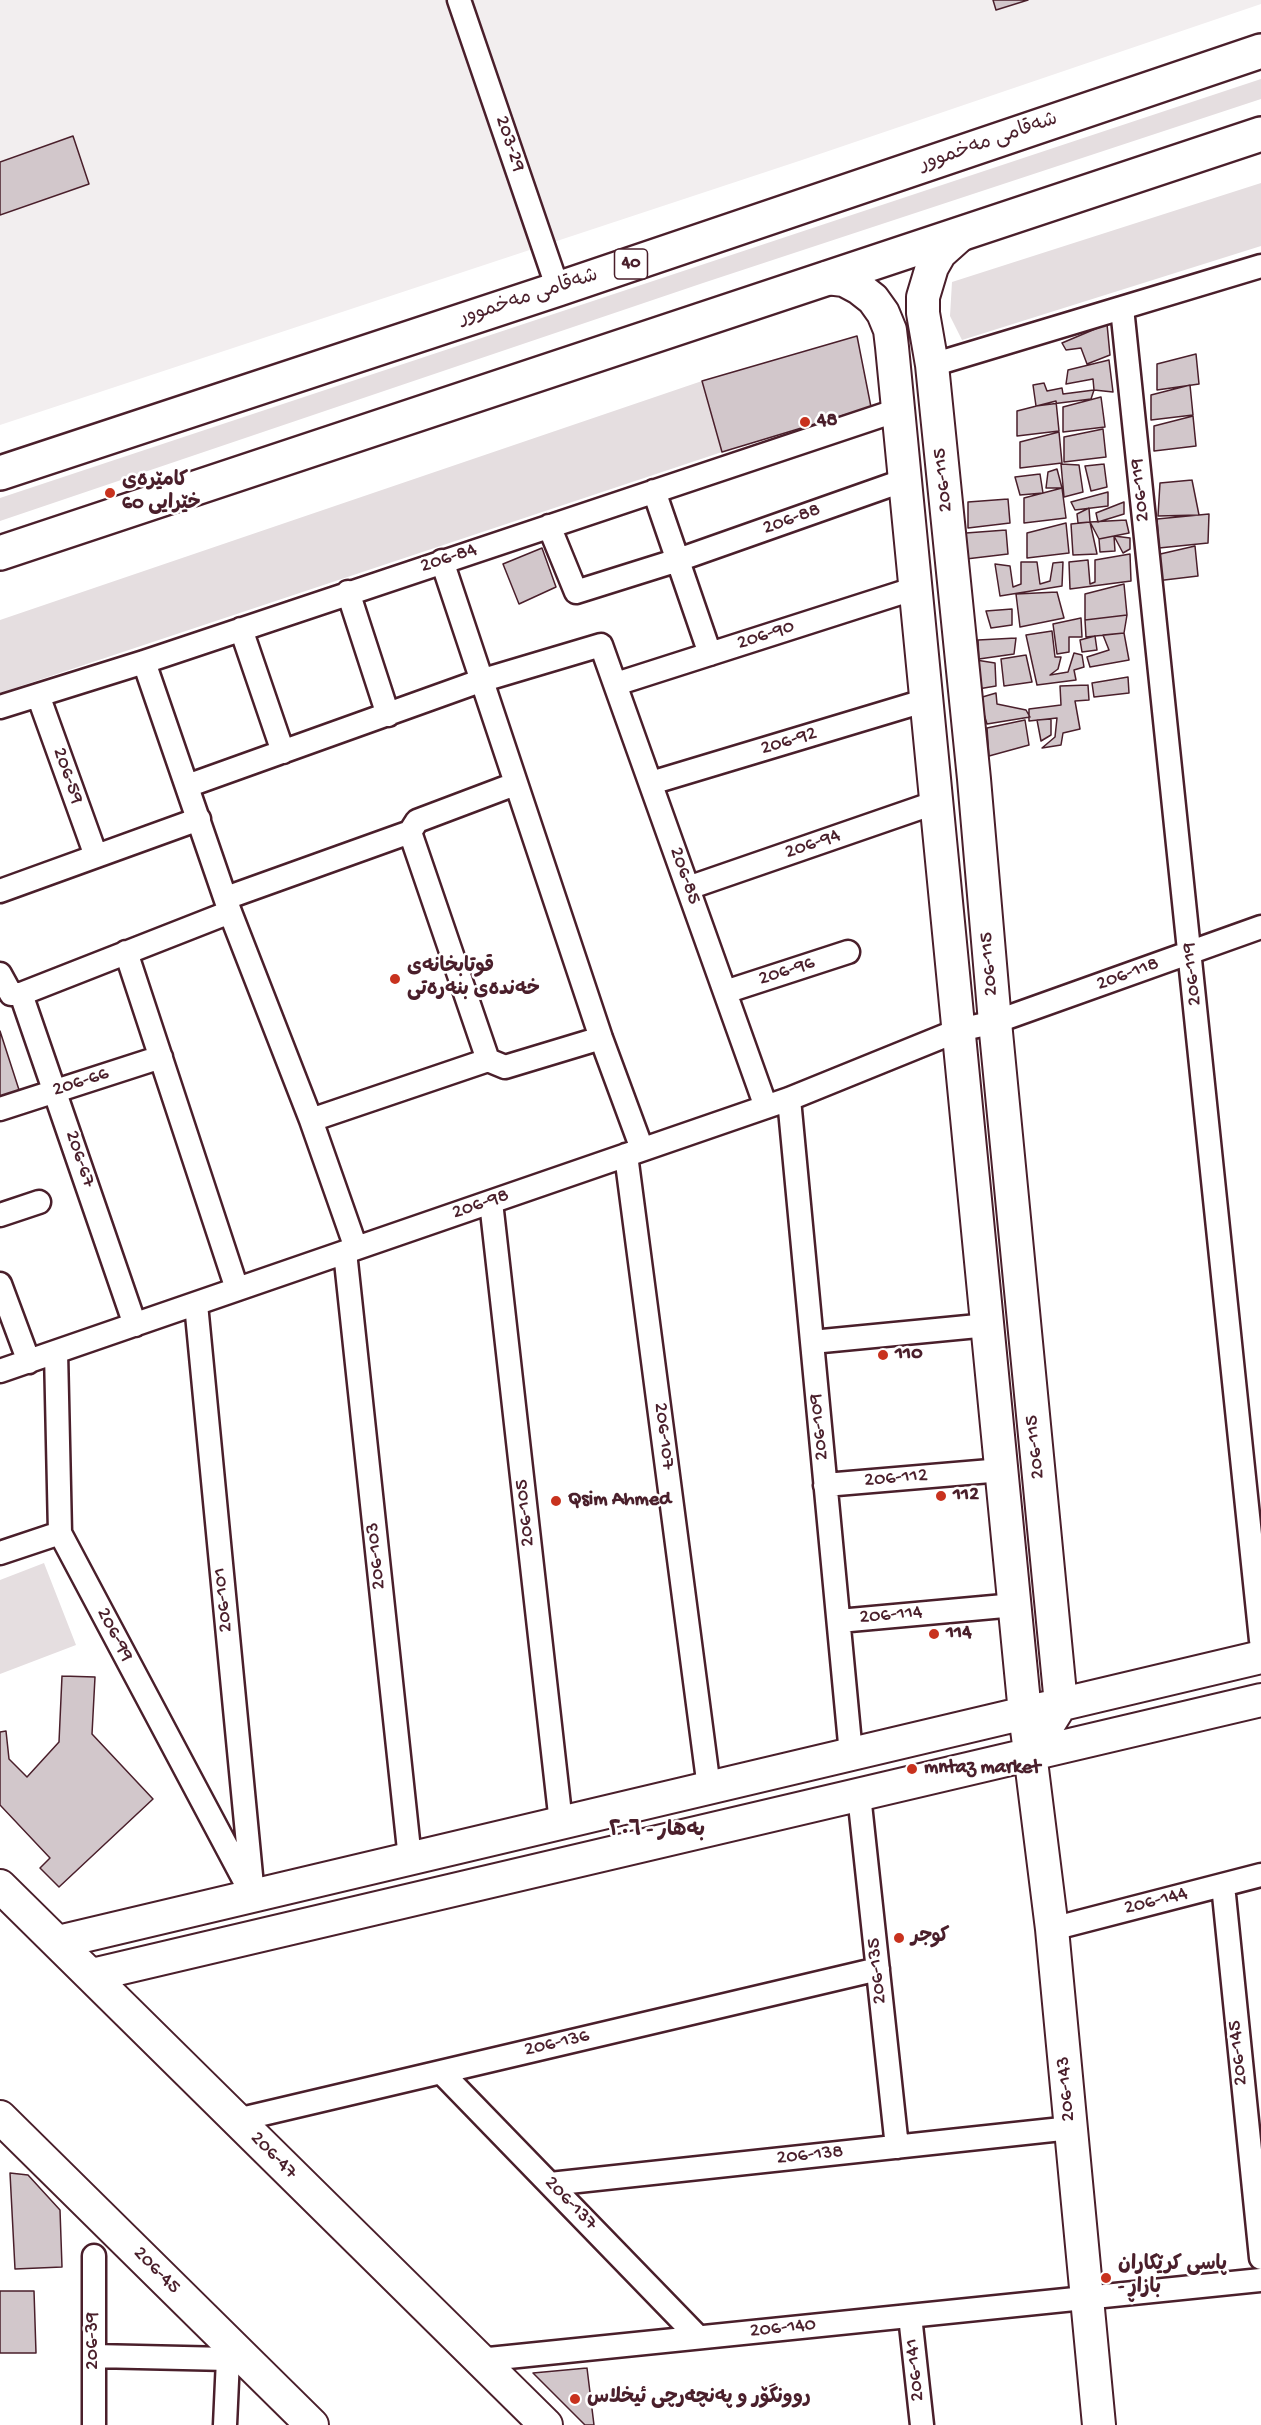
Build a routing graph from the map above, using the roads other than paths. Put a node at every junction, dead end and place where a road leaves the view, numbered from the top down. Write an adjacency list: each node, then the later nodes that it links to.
1 (459, 0): 7 (street, 203-29)
2 (1261, 51): 7 (highway, شەقامی مەخموور / 40)
3 (1261, 134): 4 (highway)
4 (959, 236): 6 (highway); 9 (street, 206-115)
5 (1261, 266): 8 (street)
6 (827, 278): 10 (street, 206-115); 17 (highway)
7 (558, 289): 13 (highway, شەقامی مەخموور / 40)
8 (1122, 308): 11 (street); 45 (street, 206-119)
9 (925, 321): 10 (street); 11 (street, 206-115)
10 (890, 330): 12 (street, 206-115)
11 (932, 365): 48 (street, 206-115)
12 (898, 410): 14 (street, 206-115); 15 (street, 206-84)
13 (0, 473)
14 (906, 480): 18 (street, 206-88); 20 (street, 206-115)
15 (654, 491): 16 (street, 206-84); 18 (street)
16 (549, 526): 18 (street, 206-88); 19 (street, 206-84)
17 (0, 553)
18 (678, 560): 23 (street)
19 (442, 561): 21 (street, 206-84); 25 (street, 206-107)
20 (916, 588): 23 (street, 206-90); 28 (street, 206-115)
21 (348, 592): 22 (street, 206-84); 30 (street)
22 (241, 629): 24 (street, 206-84); 31 (street)
23 (710, 654): 26 (street, 206-90)
24 (144, 662): 27 (street, 206-84); 34 (street, 206-103)
25 (480, 681): 26 (street, 206-85); 30 (street); 33 (street, 206-107)
26 (616, 684): 32 (street, 206-85)
27 (38, 695): 29 (street, 206-84); 38 (street, 206-59)
28 (927, 700): 32 (street, 206-92); 35 (street, 206-115)
29 (0, 707)
30 (388, 715): 31 (street)
31 (283, 752): 34 (street)
32 (651, 783): 39 (street, 206-85)
33 (515, 784): 37 (street); 50 (street, 206-107)
34 (187, 786): 36 (street, 206-103)
35 (937, 802): 39 (street, 206-94); 49 (street, 206-115)
36 (199, 819): 38 (street); 41 (street, 206-103)
37 (410, 832): 41 (street); 52 (street)
38 (96, 856): 40 (street)
39 (688, 888): 47 (street, 206-85)
40 (0, 891)
41 (228, 905): 43 (street); 57 (street, 206-103)
42 (1261, 927): 45 (street, 206-118)
43 (126, 952): 46 (street); 51 (street)
44 (848, 952): 47 (street, 206-96)
45 (1190, 952): 48 (street, 206-118); 78 (street, 206-119)
46 (9, 985): 53 (street, 206-67)
47 (725, 992): 55 (street, 206-85)
48 (995, 1022): 49 (street, 206-118); 81 (street, 206-115)
49 (959, 1030): 54 (street, 206-98); 67 (street, 206-115)
50 (601, 1038): 52 (street); 58 (street, 206-107)
51 (161, 1057): 53 (street, 206-66); 64 (street)
52 (488, 1060): 57 (street)
53 (56, 1091): 56 (street, 206-66); 66 (street, 206-67)
54 (789, 1099): 55 (street, 206-98); 68 (street, 206-109)
55 (766, 1107): 58 (street, 206-98)
56 (0, 1109)
57 (311, 1120): 62 (street, 206-103)
58 (634, 1152): 60 (street, 206-98); 85 (street, 206-107)
59 (39, 1202): 61 (street)
60 (491, 1202): 62 (street, 206-98); 87 (street, 206-105)
61 (0, 1215)
62 (351, 1250): 64 (street, 206-98); 88 (street, 206-103)
63 (0, 1284): 70 (street)
64 (237, 1289): 65 (street, 206-98)
65 (196, 1304): 66 (street, 206-98); 92 (street, 206-101)
66 (135, 1324): 69 (street, 206-98)
67 (988, 1326): 68 (street); 72 (street, 206-115)
68 (812, 1342): 73 (street, 206-109)
69 (56, 1352): 70 (street, 206-98); 74 (street, 206-99)
70 (29, 1362): 71 (street, 206-98)
71 (0, 1371)
72 (1002, 1470): 73 (street, 206-112); 76 (street, 206-115)
73 (825, 1485): 77 (street, 206-109)
74 (60, 1533): 75 (street); 92 (street, 206-99)
75 (0, 1552)
76 (1015, 1605): 77 (street, 206-114); 82 (street, 206-115)
77 (839, 1620): 83 (street, 206-109)
78 (1261, 1640)
79 (1261, 1657): 81 (street)
80 (1261, 1700): 84 (street)
81 (1061, 1704): 82 (street); 84 (street)
82 (1025, 1713): 83 (street); 84 (street, 206-115)
83 (851, 1754): 85 (street)
84 (1030, 1754): 86 (street); 93 (street, 206-143)
85 (709, 1788): 87 (street)
86 (859, 1795): 95 (street, 206-135); 96 (street)
87 (561, 1823): 88 (street)
88 (410, 1859): 92 (street)
89 (1261, 1875): 90 (street, 206-144)
90 (1223, 1885): 93 (street, 206-144); 98 (street, 206-145)
91 (0, 1886): 94 (street, 206-47)
92 (253, 1896): 94 (street)
93 (1052, 1929): 101 (street, 206-143)
94 (58, 1942): 96 (street, 206-47)
95 (878, 1969): 97 (street, 206-136); 102 (street, 206-135)
96 (92, 1975): 100 (street, 206-47)
97 (441, 2072): 100 (street, 206-136); 103 (street, 206-137)
98 (1253, 2106): 105 (street, 206-145)
99 (0, 2117): 111 (street, 206-45)
100 (237, 2120): 112 (street, 206-47)
101 (1071, 2128): 102 (street, 206-138); 107 (street, 206-143)
102 (897, 2147): 103 (street, 206-138)
103 (550, 2184): 109 (street, 206-137)
104 (94, 2256): 110 (street, 206-39)
105 (1261, 2258)
106 (1261, 2280): 107 (street, 206-140)
107 (1087, 2298): 108 (street, 206-140); 118 (street, 206-143)
108 (910, 2316): 109 (street, 206-140); 117 (street, 206-141)
109 (698, 2337): 112 (street, 206-140)
110 (94, 2356): 111 (street); 113 (street, 206-39)
111 (233, 2356): 114 (street); 115 (street, 206-45)
112 (479, 2360): 116 (street, 206-47)
113 (94, 2425)
114 (225, 2425)
115 (312, 2425)
116 (546, 2425)
117 (922, 2425)
118 (1099, 2425)

